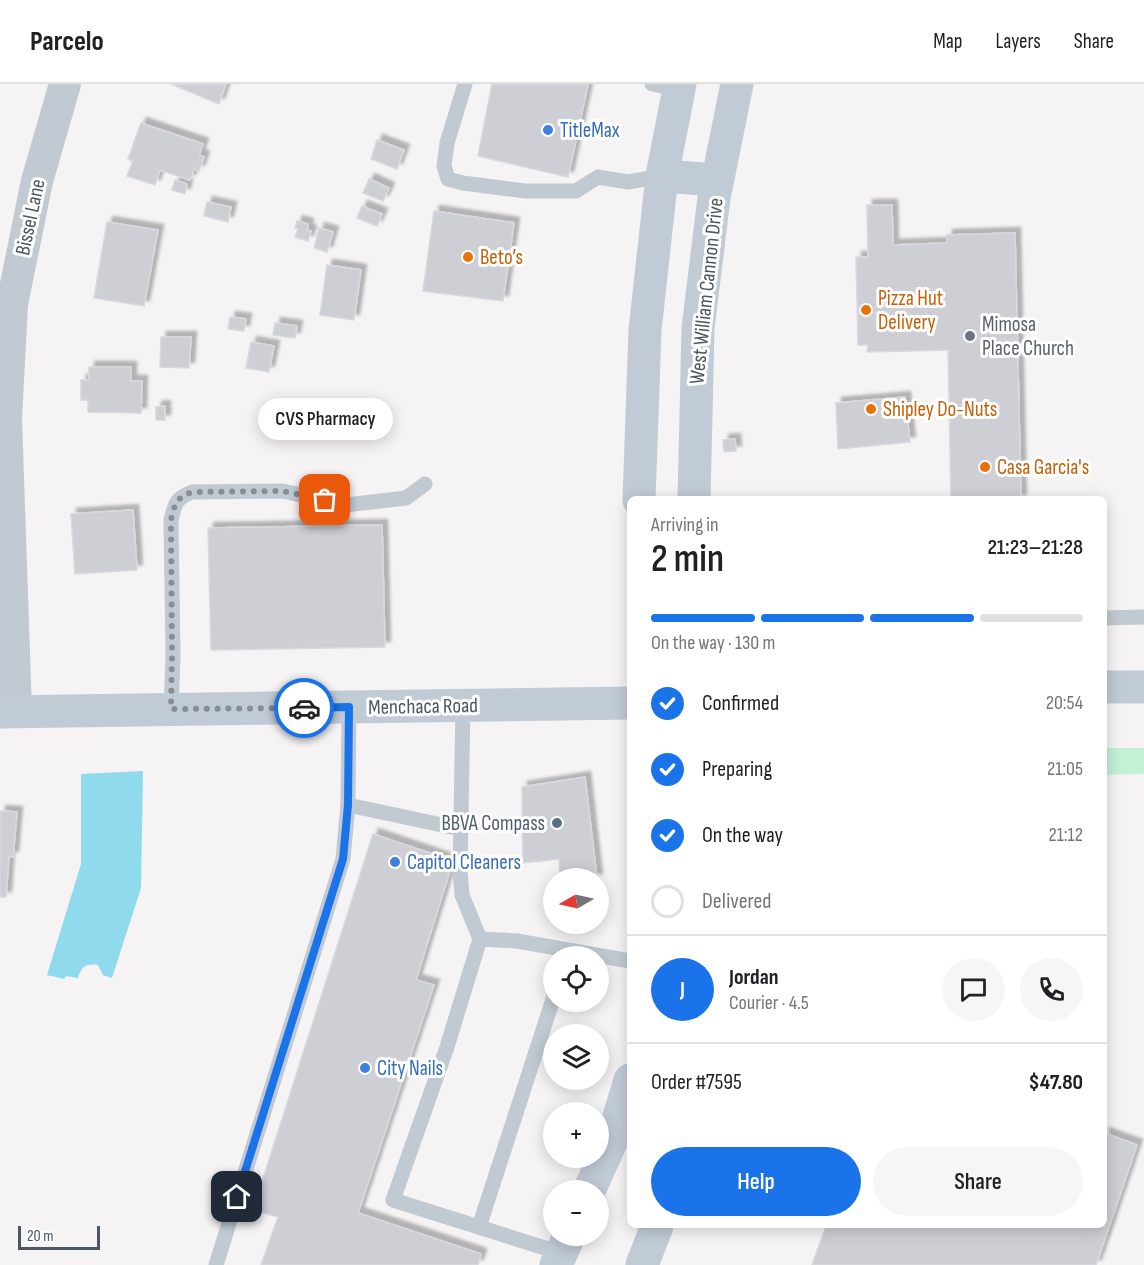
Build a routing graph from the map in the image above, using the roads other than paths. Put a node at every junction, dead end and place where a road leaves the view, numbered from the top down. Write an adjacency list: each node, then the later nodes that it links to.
1 (65, 84): 18 (street, Bissel Lane)
2 (465, 84): 5 (lane)
3 (737, 84): 6 (main road, West William Cannon Drive)
4 (670, 86): 5 (main road)
5 (662, 176): 6 (main road); 8 (main road)
6 (717, 180): 9 (main road, West William Cannon Drive)
7 (425, 484): 17 (lane)
8 (639, 496)
9 (694, 496)
10 (1144, 617): 11 (lane)
11 (1107, 618)
12 (1107, 687): 13 (main road)
13 (1144, 687)
14 (627, 703): 15 (main road, Menchaca Road)
15 (463, 705): 16 (main road, Menchaca Road); 20 (lane)
16 (349, 707): 17 (main road, Menchaca Road); 19 (lane)
17 (171, 709): 18 (main road, Menchaca Road)
18 (8, 712)
19 (348, 805): 20 (lane); 31 (lane)
20 (461, 830): 21 (lane)
21 (480, 939): 22 (lane); 28 (lane)
22 (543, 947)
23 (609, 959): 24 (lane)
24 (627, 961)
25 (549, 1012): 28 (lane)
26 (627, 1090): 27 (main road)
27 (594, 1180)
28 (479, 1227): 30 (lane)
29 (656, 1228): 32 (main road)
30 (567, 1255)
31 (216, 1265)
32 (642, 1265)

